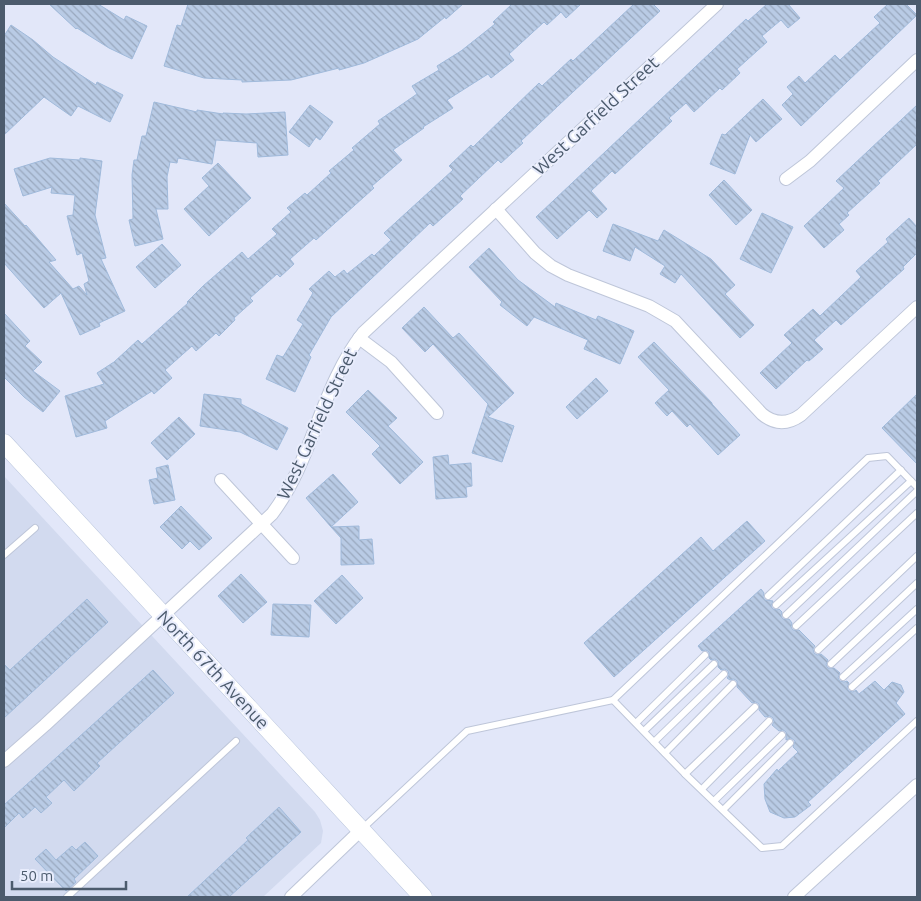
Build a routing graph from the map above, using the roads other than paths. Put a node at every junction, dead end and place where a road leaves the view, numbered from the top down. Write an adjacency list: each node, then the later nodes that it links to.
1 (718, 4): 4 (street, West Garfield Street)
2 (917, 60): 3 (street)
3 (786, 179)
4 (496, 210): 5 (street); 6 (street, West Garfield Street)
5 (917, 307)
6 (359, 338): 7 (street); 15 (street, West Garfield Street)
7 (437, 413)
8 (4, 443): 25 (main road, North 67th Avenue)
9 (901, 470): 11 (lane); 21 (lane); 36 (lane)
10 (221, 480): 15 (street)
11 (911, 481): 12 (lane); 22 (lane)
12 (917, 487)
13 (917, 491): 24 (lane)
14 (917, 513): 26 (lane)
15 (262, 524): 19 (street); 25 (street, West Garfield Street)
16 (35, 528): 17 (lane)
17 (4, 555)
18 (917, 556): 28 (lane)
19 (293, 558)
20 (917, 583): 31 (lane)
21 (768, 596)
22 (776, 605)
23 (917, 609): 33 (lane)
24 (786, 615)
25 (164, 616): 47 (street, West Garfield Street); 53 (main road, North 67th Avenue)
26 (796, 626)
27 (917, 628): 35 (lane)
28 (818, 650)
29 (706, 655): 40 (lane)
30 (714, 664): 41 (lane)
31 (831, 664)
32 (724, 674): 44 (lane)
33 (843, 677)
34 (733, 684): 46 (lane)
35 (852, 687)
36 (613, 700): 40 (lane); 53 (lane)
37 (755, 707): 48 (lane)
38 (769, 721): 50 (lane)
39 (917, 722): 52 (lane)
40 (636, 723): 41 (lane)
41 (644, 731): 44 (lane)
42 (782, 735): 51 (lane)
43 (236, 741): 54 (lane)
44 (654, 742): 46 (lane)
45 (790, 743): 52 (lane)
46 (665, 753): 48 (lane)
47 (4, 761)
48 (685, 774): 50 (lane)
49 (917, 784): 57 (street)
50 (702, 789): 51 (lane)
51 (714, 801): 52 (lane)
52 (722, 810)
53 (361, 830): 55 (street); 56 (main road, North 67th Avenue)
54 (67, 897)
55 (291, 897)
56 (423, 897)
57 (794, 897)

